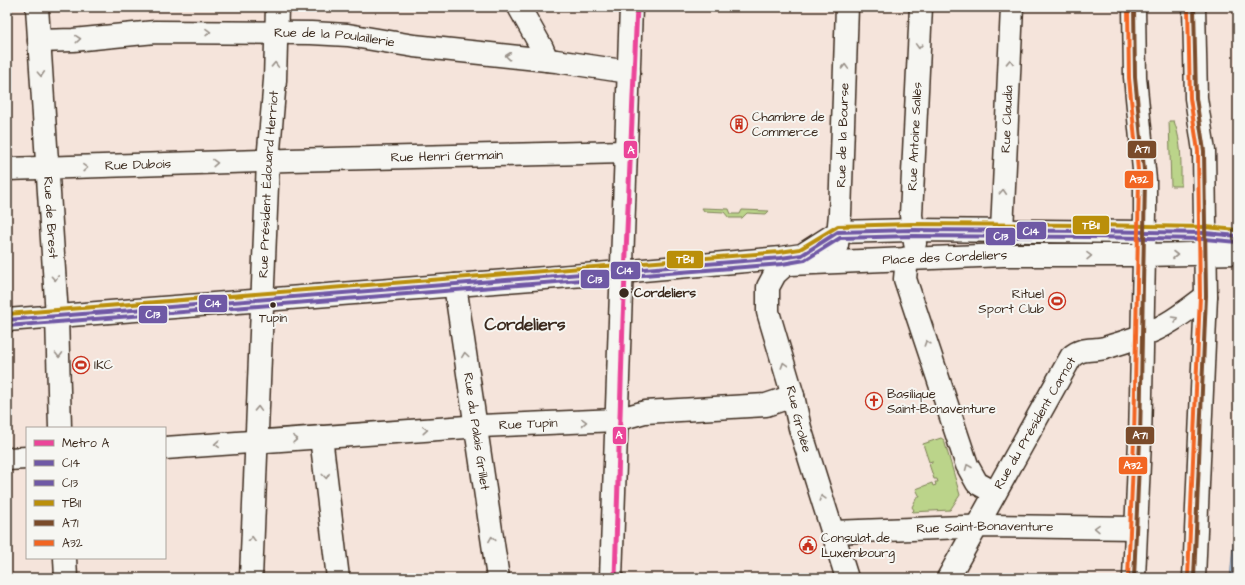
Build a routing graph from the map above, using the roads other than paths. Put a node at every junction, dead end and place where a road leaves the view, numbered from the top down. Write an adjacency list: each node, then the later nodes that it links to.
1 (37, 7): 11 (street, Rue de Brest)
2 (277, 7): 10 (street, Rue Président Édouard Herriot)
3 (519, 7): 12 (street)
4 (631, 7): 13 (street)
5 (847, 7): 20 (street, Rue de la Bourse, one-way to 5)
6 (921, 7): 18 (street, Rue Antoine Sallès, one-way to 18)
7 (1012, 7): 19 (street, Rue Claudia, one-way to 7)
8 (1134, 7): 21 (street)
9 (1194, 7): 23 (street)
10 (276, 32): 11 (street, Rue de la Poulaillerie, one-way to 10); 12 (street, Rue de la Poulaillerie, one-way to 10); 15 (street, Rue Président Édouard Herriot, one-way to 10)
11 (39, 41): 17 (street, Rue de Brest, one-way to 17)
12 (547, 60): 13 (street, Rue de la Poulaillerie)
13 (629, 72): 14 (street)
14 (625, 152): 15 (street, Rue Henri Germain); 30 (street)
15 (268, 160): 17 (street, Rue Dubois, one-way to 15); 34 (street, Rue Président Édouard Herriot)
16 (7, 169): 17 (street, Rue Dubois)
17 (46, 169): 35 (street, Rue de Brest, one-way to 35)
18 (912, 230): 19 (street, Place des Cordeliers); 20 (street, Place des Cordeliers); 26 (street, Rue Antoine Sallès)
19 (1002, 231): 21 (street, Place des Cordeliers)
20 (838, 232): 27 (street, Place des Cordeliers); 29 (street, Rue de la Bourse)
21 (1145, 232): 24 (street)
22 (1238, 253): 23 (street, Place des Cordeliers)
23 (1206, 254): 24 (street, Place des Cordeliers, one-way to 23); 33 (street)
24 (1144, 255): 26 (street, Place des Cordeliers, one-way to 24); 37 (street)
25 (907, 258): 26 (street, Place des Cordeliers); 29 (street, Place des Cordeliers); 47 (street, one-way to 25)
26 (932, 258)
27 (794, 259): 28 (street, Place des Cordeliers); 29 (street, Place des Cordeliers); 32 (street)
28 (747, 260): 30 (street, Place des Cordeliers); 32 (street)
29 (834, 262)
30 (621, 272): 31 (street, Place des Cordeliers); 39 (street)
31 (455, 285): 34 (street, Place des Cordeliers); 41 (street, Rue du Palais Grillet, one-way to 31)
32 (768, 287): 38 (street, Rue Grolée, one-way to 32)
33 (1206, 296): 37 (street, Rue du Président Carnot, one-way to 33); 60 (street)
34 (262, 300): 35 (street, Place des Cordeliers); 43 (street, Rue Président Édouard Herriot, one-way to 34)
35 (57, 316): 36 (street, Place des Cordeliers); 40 (street, Rue de Brest, one-way to 40)
36 (7, 320)
37 (1142, 336): 47 (street, Rue du Président Carnot); 49 (street)
38 (793, 396): 39 (street, Rue Tupin); 50 (street, Rue Grolée, one-way to 38)
39 (616, 420): 41 (street, Rue Tupin, one-way to 39); 56 (street)
40 (60, 427)
41 (475, 427): 42 (street, Rue Tupin, one-way to 41); 55 (street, Rue du Palais Grillet, one-way to 41)
42 (321, 437): 43 (street, Rue Tupin, one-way to 42); 54 (street, one-way to 54)
43 (256, 441): 44 (street, Rue Tupin, one-way to 44); 53 (street, Rue Président Édouard Herriot, one-way to 43)
44 (166, 448)
45 (26, 458): 46 (street)
46 (7, 459)
47 (995, 493): 48 (street, Rue du Président Carnot)
48 (976, 527): 49 (street, Rue Saint-Bonaventure, one-way to 48); 50 (street, Rue Saint-Bonaventure); 58 (street, Rue du Président Carnot)
49 (1136, 528): 59 (street)
50 (833, 532): 57 (street, Rue Grolée)
51 (65, 559): 52 (street)
52 (66, 578)
53 (251, 578)
54 (338, 578)
55 (498, 578)
56 (611, 578)
57 (847, 578)
58 (948, 578)
59 (1134, 578)
60 (1194, 578)

